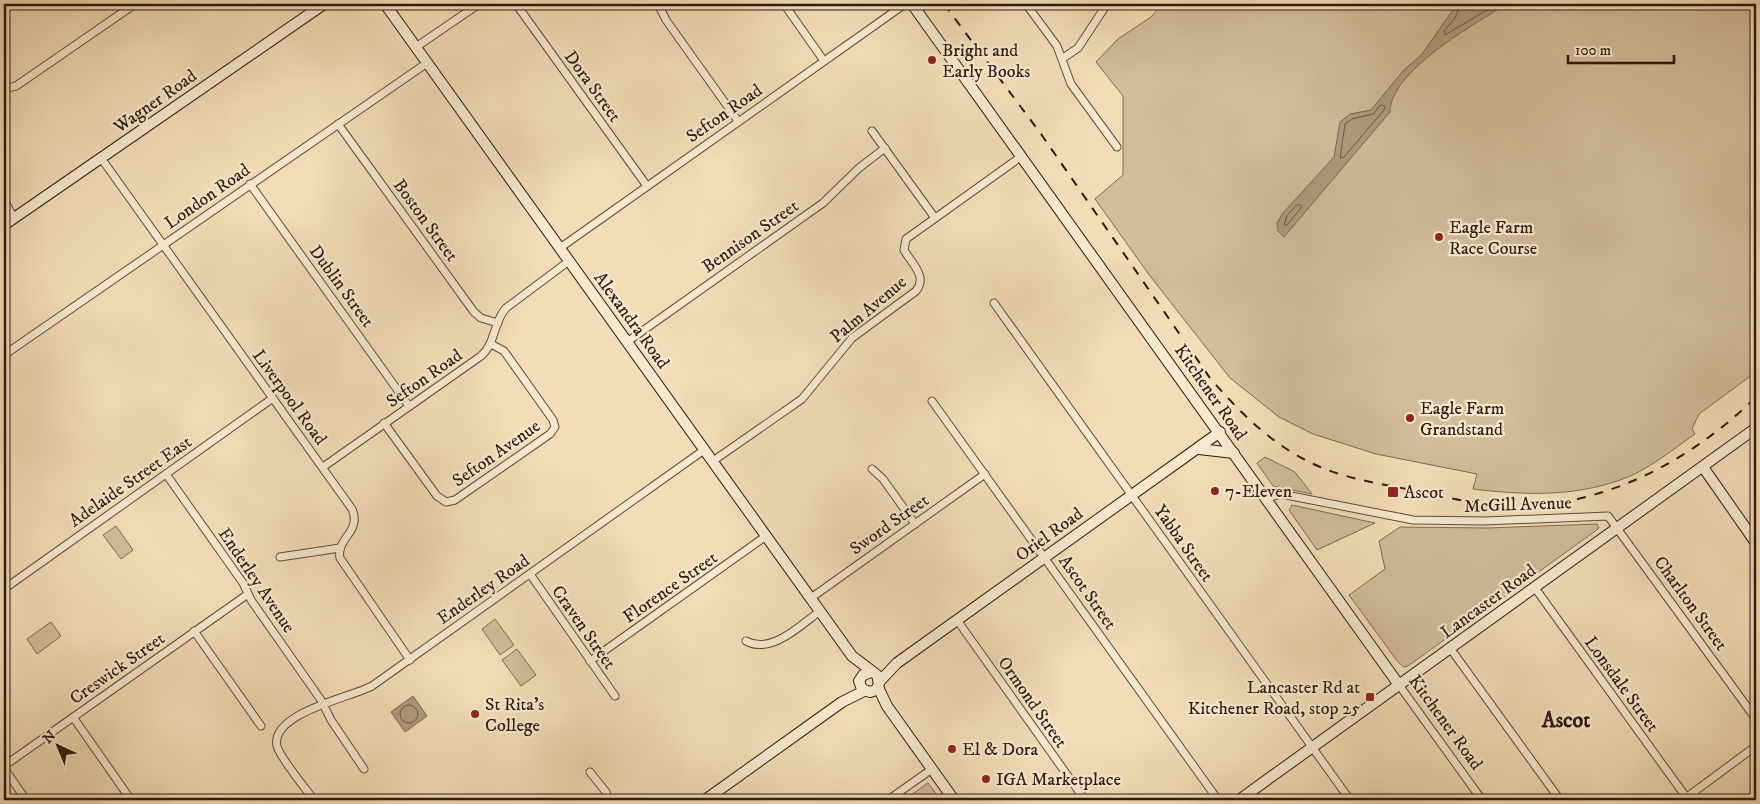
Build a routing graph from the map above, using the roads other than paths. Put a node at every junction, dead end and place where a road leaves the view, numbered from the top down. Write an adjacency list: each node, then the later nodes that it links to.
1 (135, 4): 17 (street)
2 (324, 4): 24 (street, Wagner Road)
3 (385, 4): 12 (street, Alexandra Road)
4 (480, 4): 12 (street)
5 (516, 4): 26 (street, Dora Street)
6 (658, 4): 18 (street)
7 (784, 4): 15 (street)
8 (905, 4): 15 (street, Sefton Road)
9 (912, 4): 23 (street, Kitchener Road)
10 (1026, 4): 14 (street)
11 (1107, 4): 14 (street)
12 (416, 47): 16 (street, Alexandra Road)
13 (4, 55): 17 (street)
14 (1063, 58): 21 (street)
15 (824, 61): 18 (street, Sefton Road)
16 (427, 62): 19 (street, London Road); 31 (street, Alexandra Road)
17 (4, 89): 27 (street)
18 (738, 121): 26 (street, Sefton Road)
19 (338, 124): 25 (street, London Road); 34 (street, Boston Street)
20 (872, 131): 22 (street)
21 (1117, 147)
22 (885, 148): 28 (street); 35 (street, Bennison Street)
23 (1022, 156): 28 (street, Palm Avenue); 43 (street, Kitchener Road)
24 (101, 158): 27 (street, Wagner Road); 30 (street, Liverpool Road)
25 (250, 184): 30 (street, London Road); 40 (street, Dublin Street)
26 (647, 186): 31 (street, Sefton Road)
27 (14, 218): 29 (street, Wagner Road)
28 (935, 218): 47 (street, Palm Avenue)
29 (4, 225)
30 (163, 245): 37 (street, London Road); 38 (street, Liverpool Road)
31 (560, 248): 32 (street, Alexandra Road)
32 (570, 261): 34 (street, Sefton Road); 35 (street, Alexandra Road)
33 (994, 303): 53 (street, Yabba Street)
34 (498, 323): 36 (street, Sefton Road)
35 (627, 342): 45 (street, Alexandra Road)
36 (491, 344): 40 (street, Sefton Road); 41 (street, Sefton Avenue)
37 (4, 355)
38 (273, 398): 48 (street, Liverpool Road); 51 (street, Adelaide Street East)
39 (932, 401): 52 (street, Ascot Street)
40 (410, 406): 41 (street, Sefton Road)
41 (384, 423): 48 (street, Sefton Road)
42 (1756, 428): 49 (street, Lancaster Road)
43 (1220, 432): 44 (street, Oriel Road); 46 (street, Kitchener Road)
44 (1199, 448): 46 (street); 53 (street, Oriel Road)
45 (704, 450): 47 (street, Alexandra Road); 62 (street, Enderley Road)
46 (1234, 453): 54 (street, Kitchener Road)
47 (713, 462): 57 (street, Alexandra Road)
48 (323, 467): 59 (street, Liverpool Road)
49 (1703, 467): 56 (street, Lancaster Road); 58 (street)
50 (872, 468): 55 (street)
51 (166, 474): 64 (street, Adelaide Street East); 65 (street, Enderley Avenue)
52 (985, 474): 55 (street, Sword Street); 61 (street, Ascot Street)
53 (1131, 495): 61 (street, Oriel Road); 82 (street, Yabba Street)
54 (1267, 498): 56 (street, McGill Avenue); 75 (street, Kitchener Road)
55 (915, 524): 66 (street, Sword Street)
56 (1618, 528): 63 (street, Lancaster Road); 79 (street, Charlton Street)
57 (766, 536): 66 (street, Alexandra Road); 73 (street, Florence Street)
58 (1756, 543)
59 (340, 548): 60 (street); 72 (street)
60 (280, 556)
61 (1045, 557): 68 (street, Oriel Road); 96 (street, Ascot Street)
62 (530, 574): 72 (street, Enderley Road); 73 (street, Craven Street)
63 (1534, 588): 71 (street, Lancaster Road); 87 (street, Lonsdale Street)
64 (4, 589)
65 (248, 594): 69 (street, Creswick Street); 77 (street, Enderley Avenue)
66 (811, 598): 67 (street, Alexandra Road)
67 (820, 611): 70 (street); 74 (street, Alexandra Road)
68 (957, 620): 74 (street, Oriel Road); 95 (street, Ormond Street)
69 (194, 631): 78 (street, Creswick Street); 80 (street)
70 (746, 641)
71 (1450, 648): 75 (street, Lancaster Road); 100 (street)
72 (410, 660): 77 (street, Enderley Road)
73 (590, 661): 76 (street, Craven Street)
74 (870, 682): 85 (street, Alexandra Road); 92 (street, Oriel Road)
75 (1399, 685): 82 (street, Lancaster Road); 99 (street, Kitchener Road)
76 (615, 696)
77 (322, 703): 84 (street, Enderley Avenue); 90 (street, Enderley Road)
78 (73, 717): 83 (street, Creswick Street); 89 (street)
79 (1756, 720)
80 (261, 726)
81 (1756, 746): 87 (street)
82 (1312, 748): 97 (street, Lancaster Road); 98 (street, Yabba Street)
83 (4, 767): 88 (street)
84 (364, 769)
85 (932, 769): 93 (street); 94 (street, Alexandra Road)
86 (590, 772): 91 (street)
87 (1684, 799)
88 (26, 800)
89 (131, 800)
90 (314, 800)
91 (609, 800)
92 (705, 800)
93 (888, 800)
94 (954, 800)
95 (1085, 800)
96 (1218, 800)
97 (1238, 800)
98 (1350, 800)
99 (1482, 800)
100 (1560, 800)

